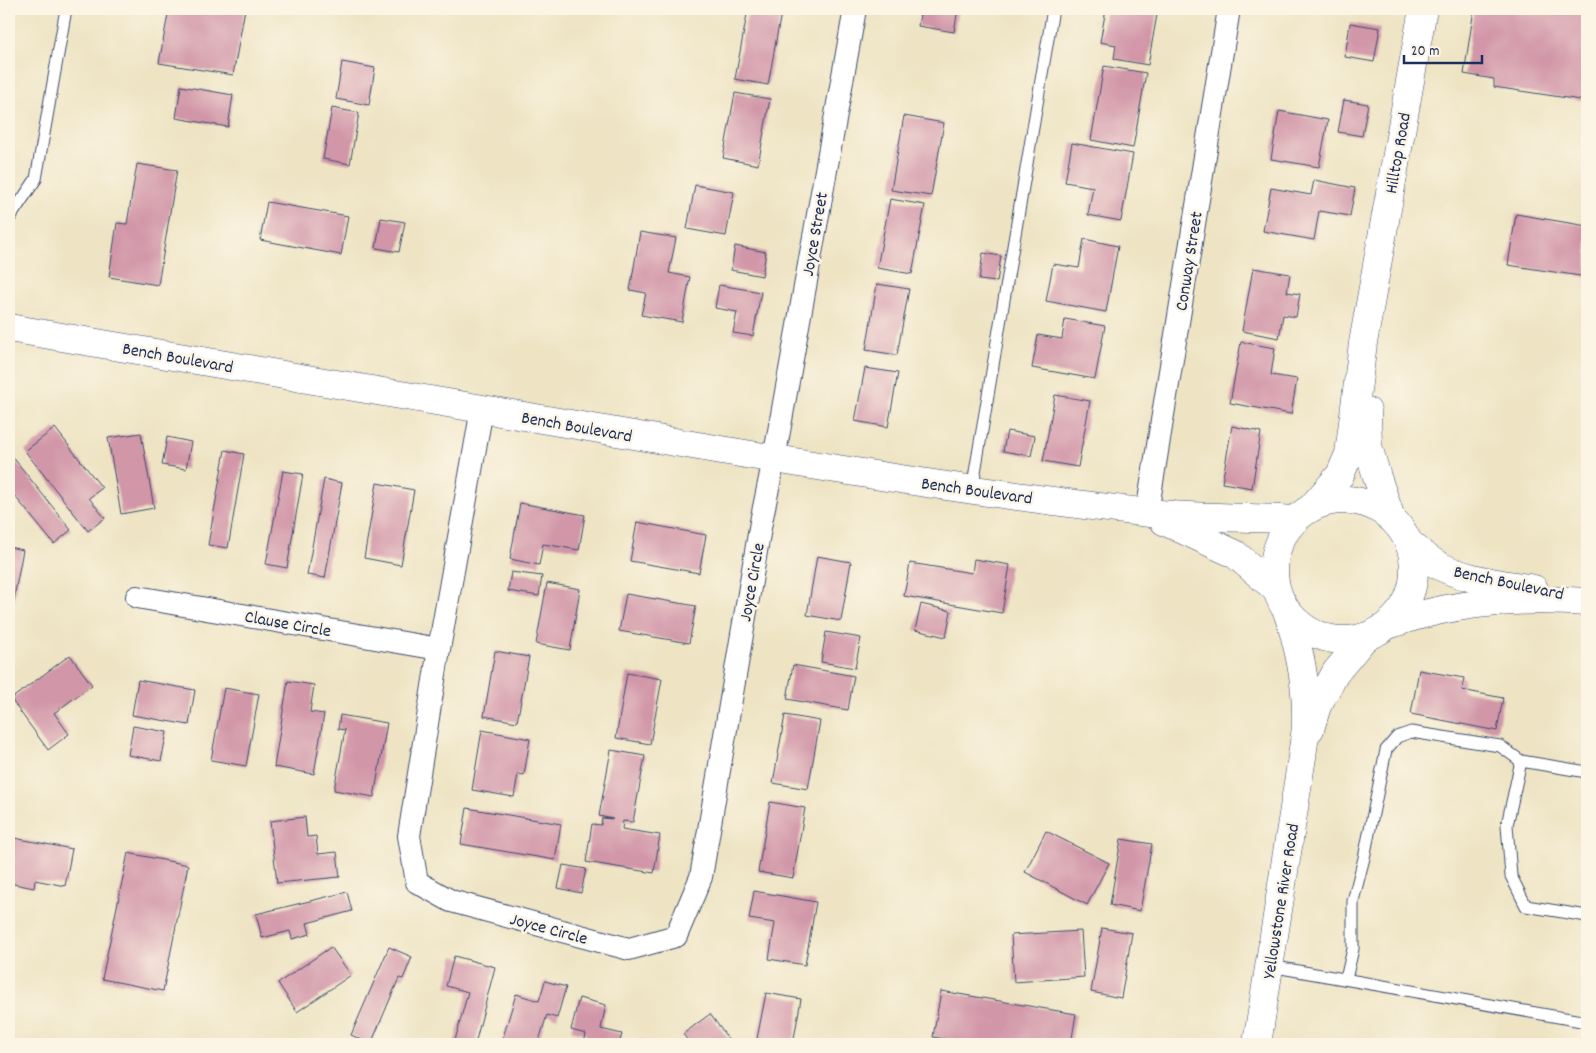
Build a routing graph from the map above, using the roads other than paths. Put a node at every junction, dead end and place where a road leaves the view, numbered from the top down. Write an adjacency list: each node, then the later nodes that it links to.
1 (66, 9): 6 (lane)
2 (855, 9): 10 (street, Joyce Street)
3 (1053, 9): 11 (lane)
4 (1229, 9): 12 (street, Conway Street)
5 (1423, 9): 7 (main road, Hilltop Road)
6 (9, 219)
7 (1371, 297): 13 (main road, Hilltop Road); 14 (main road, Hilltop Road)
8 (9, 328): 9 (main road, Bench Boulevard)
9 (482, 409): 10 (main road, Bench Boulevard); 21 (street, Joyce Circle)
10 (774, 459): 11 (main road, Bench Boulevard); 21 (street, Joyce Circle)
11 (972, 491): 12 (main road, Bench Boulevard)
12 (1147, 513): 13 (main road, Bench Boulevard); 17 (main road, Bench Boulevard)
13 (1303, 513): 14 (main road); 17 (main road)
14 (1391, 518): 15 (main road)
15 (1409, 543): 18 (main road, Bench Boulevard); 19 (main road)
16 (137, 597): 21 (street, Clause Circle)
17 (1281, 600): 20 (main road); 22 (main road, Yellowstone River Road)
18 (1587, 600): 19 (main road, Bench Boulevard)
19 (1390, 624): 20 (main road)
20 (1365, 637): 22 (main road, Yellowstone River Road)
21 (439, 649)
22 (1302, 757): 26 (main road, Yellowstone River Road)
23 (1522, 761): 24 (lane); 25 (lane); 27 (lane)
24 (1587, 772)
25 (1587, 916)
26 (1270, 966): 27 (lane); 29 (main road, Yellowstone River Road)
27 (1346, 979): 28 (lane)
28 (1587, 1022)
29 (1257, 1044)

